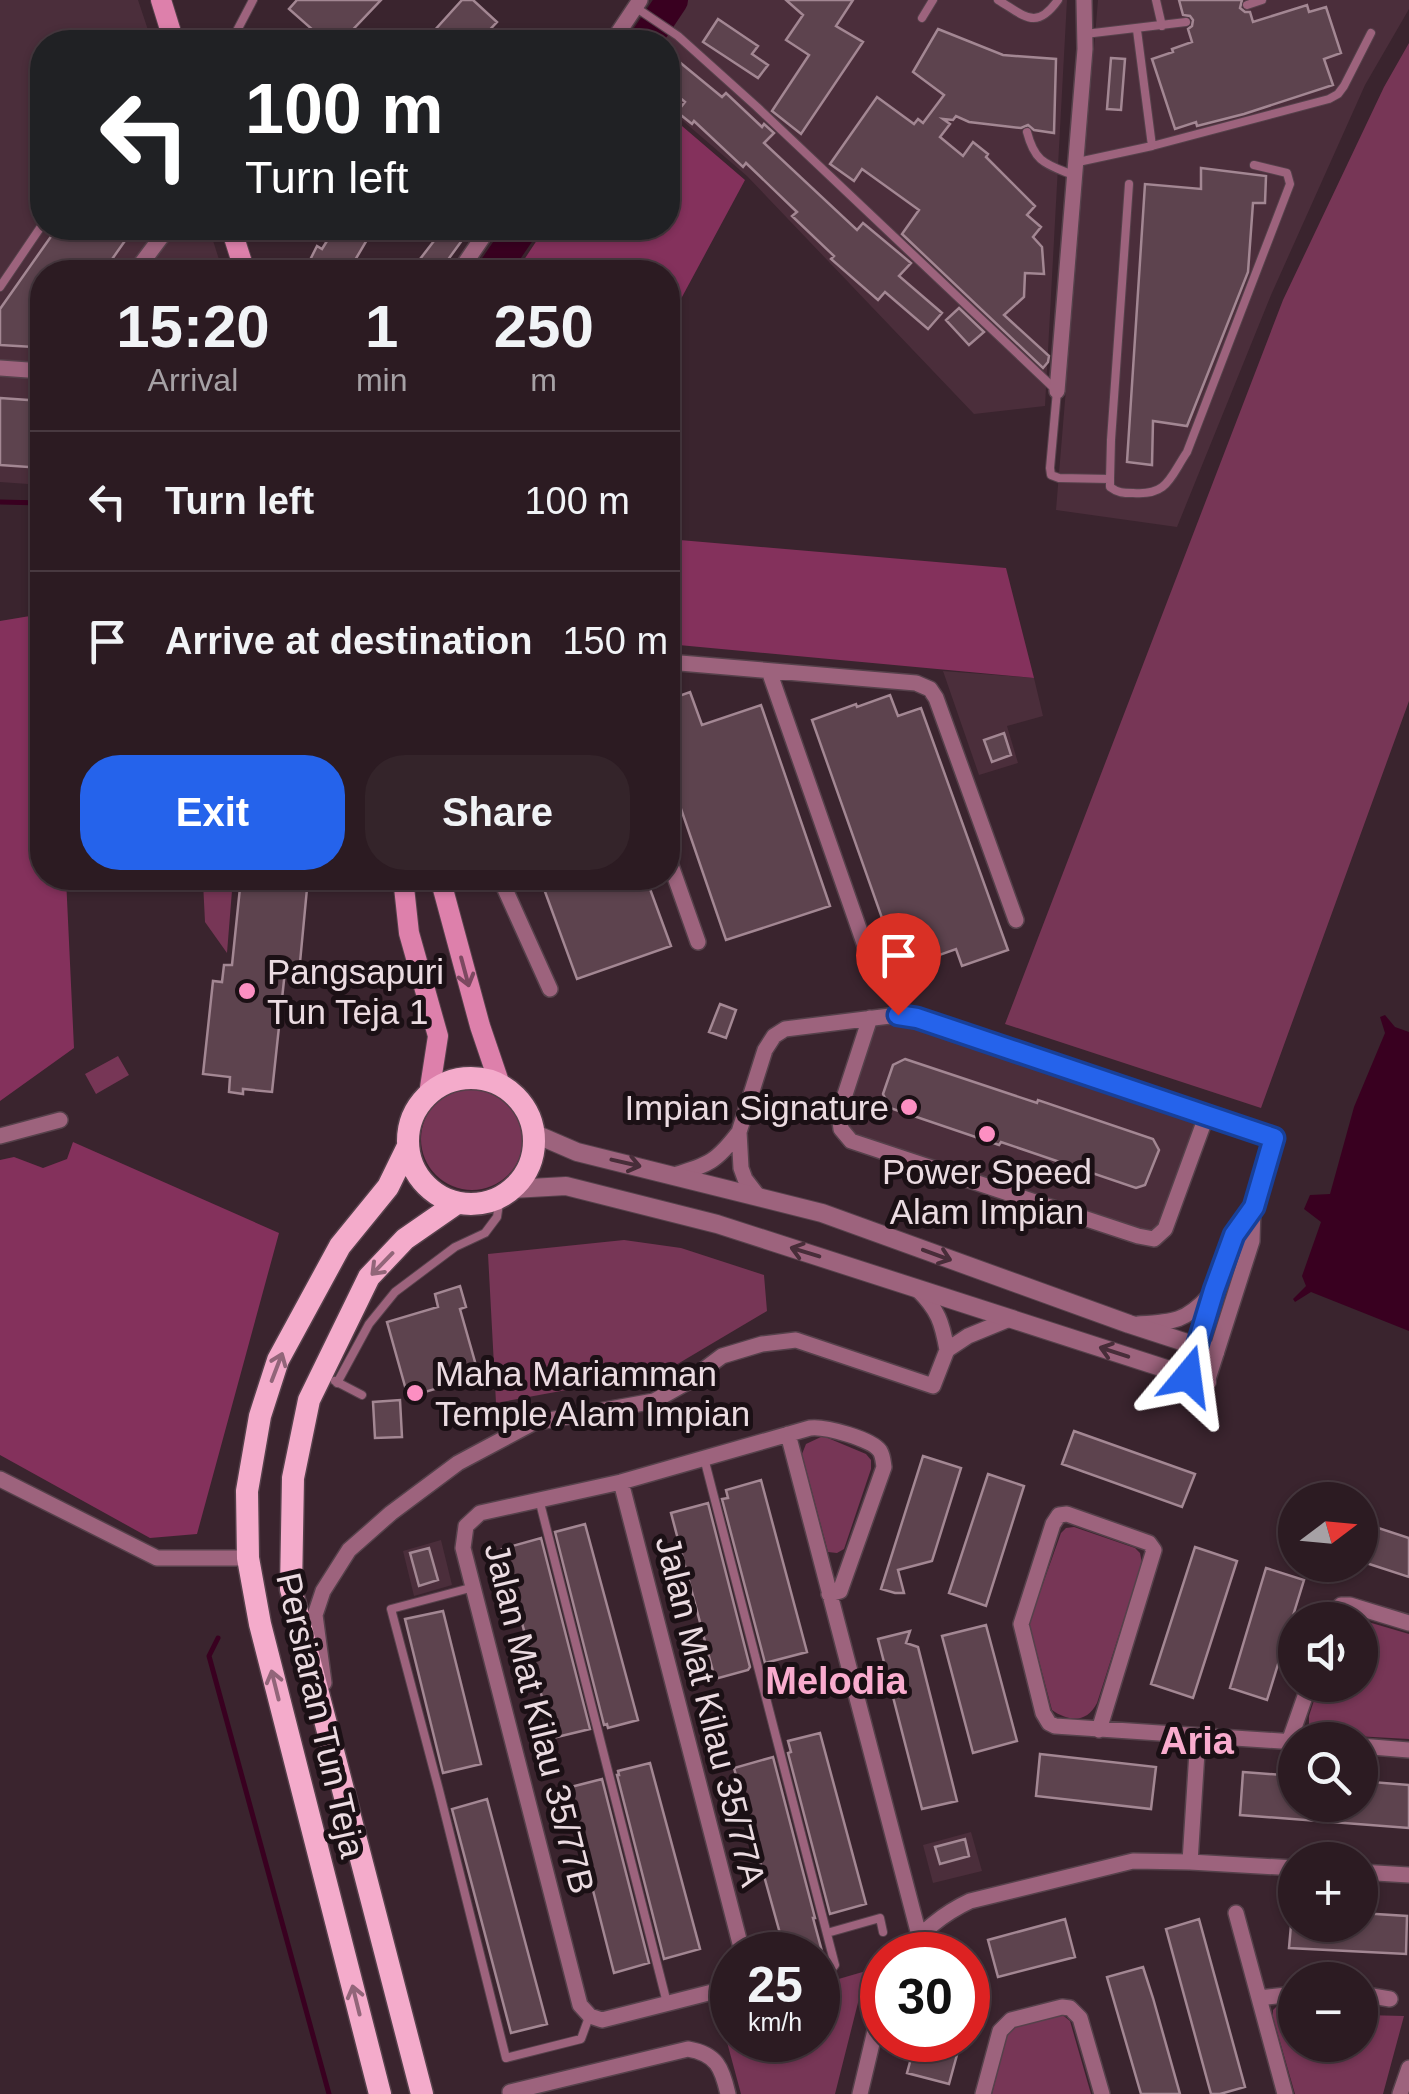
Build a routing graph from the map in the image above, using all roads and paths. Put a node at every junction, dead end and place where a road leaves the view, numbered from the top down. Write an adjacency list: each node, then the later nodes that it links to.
1 (161, 0): 14 (main road)
2 (253, 0): 15 (lane)
3 (933, 0): 11 (lane)
4 (998, 0): 5 (lane)
5 (1058, 0)
6 (1084, 0): 20 (street)
7 (1156, 0): 13 (lane)
8 (1262, 0): 9 (lane)
9 (1248, 4)
10 (639, 6): 16 (street); 17 (lane)
11 (922, 18)
12 (1186, 22): 13 (lane)
13 (1162, 26): 18 (lane)
14 (170, 30)
15 (237, 30)
16 (621, 30)
17 (670, 30)
18 (1137, 30): 20 (lane); 23 (lane)
19 (1371, 33): 23 (lane)
20 (1085, 34): 25 (street)
21 (680, 38): 31 (lane)
22 (1027, 132): 25 (lane)
23 (1152, 146): 25 (lane)
24 (1254, 166): 32 (lane)
25 (1074, 169): 31 (street)
26 (1129, 184): 32 (lane)
27 (32, 240): 28 (lane)
28 (0, 286)
29 (0, 368): 30 (street)
30 (30, 370)
31 (1057, 391): 32 (lane)
32 (1110, 479)
33 (680, 663): 34 (street)
34 (769, 670): 39 (street); 41 (street)
35 (405, 890): 45 (main road)
36 (443, 890): 44 (main road, one-way to 44)
37 (505, 890): 42 (street)
38 (680, 890): 40 (street)
39 (1016, 920)
40 (698, 942)
41 (871, 962)
42 (550, 989)
43 (870, 1018): 46 (street); 46 (street); 48 (street)
44 (500, 1085): 45 (main road); 49 (main road)
45 (428, 1094): 51 (main road)
46 (1207, 1114): 56 (street)
47 (60, 1120): 50 (street)
48 (739, 1132): 52 (street); 54 (street)
49 (533, 1134): 52 (street, one-way to 52); 53 (main road)
50 (0, 1136)
51 (408, 1146): 55 (main road); 71 (main road, Persiaran Tun Teja, one-way to 51)
52 (674, 1175): 54 (street)
53 (506, 1193): 55 (main road); 57 (street, one-way to 53); 63 (lane)
54 (758, 1196): 60 (street, one-way to 60)
55 (457, 1203): 63 (main road, Persiaran Tun Teja, one-way to 63)
56 (1254, 1207): 58 (street); 61 (street)
57 (913, 1286): 59 (street); 62 (street)
58 (1214, 1290): 60 (street); 61 (street)
59 (1012, 1318): 62 (street); 64 (street, one-way to 59)
60 (1129, 1324): 61 (street)
61 (1206, 1349): 64 (street)
62 (947, 1350): 81 (street)
63 (330, 1378): 65 (lane); 81 (main road, Persiaran Tun Teja)
64 (1198, 1379)
65 (362, 1395)
66 (788, 1434): 67 (street, Jalan Mat Kilau 35/77B); 73 (street); 73 (street, Jalan Mat Kilau 35/77B)
67 (704, 1458): 69 (street, Jalan Mat Kilau 35/77B); 88 (lane)
68 (0, 1479): 71 (street)
69 (621, 1482): 70 (street, Jalan Mat Kilau 35/77B); 87 (street, Jalan Mat Kilau 35/77A)
70 (539, 1499): 72 (street, Jalan Mat Kilau 35/77B); 98 (lane)
71 (248, 1558): 103 (main road, Persiaran Tun Teja, one-way to 71)
72 (474, 1588): 99 (street, Jalan Mat Kilau 35/77B); 99 (lane)
73 (830, 1594): 91 (street)
74 (1378, 1614): 75 (street)
75 (1409, 1624)
76 (1099, 1730): 76 (street); 77 (street)
77 (1198, 1736): 78 (street); 82 (street)
78 (1278, 1741)
79 (1378, 1747): 80 (street)
80 (1409, 1750)
81 (334, 1752): 104 (main road, Persiaran Tun Teja)
82 (1190, 1862): 83 (street); 92 (street)
83 (1278, 1867)
84 (1378, 1873): 85 (street)
85 (1409, 1875)
86 (1236, 1913): 96 (street)
87 (737, 1932)
88 (827, 1932)
89 (831, 1932): 90 (lane)
90 (884, 1932)
91 (918, 1932)
92 (924, 1932)
93 (710, 1993): 98 (street)
94 (1278, 1996): 96 (street)
95 (1378, 1997): 97 (street)
96 (1259, 1998): 109 (street)
97 (1390, 1999)
98 (667, 2004): 99 (street)
99 (590, 2016)
100 (868, 2062): 106 (street)
101 (1408, 2071): 110 (street)
102 (510, 2092): 105 (street)
103 (380, 2094)
104 (422, 2094)
105 (728, 2094)
106 (860, 2094)
107 (982, 2094): 108 (street)
108 (1102, 2094)
109 (1285, 2094)
110 (1400, 2094)

